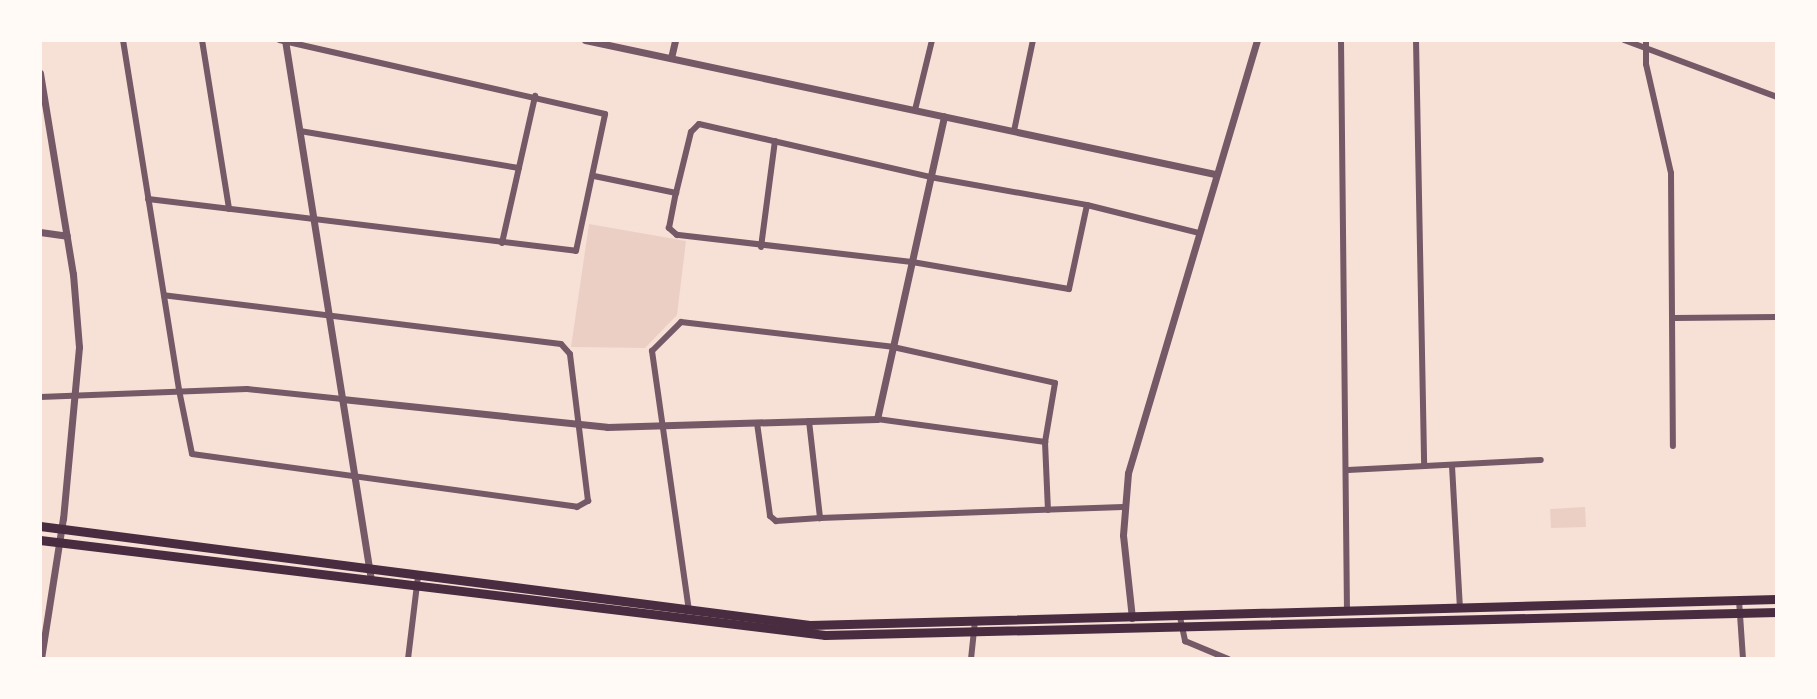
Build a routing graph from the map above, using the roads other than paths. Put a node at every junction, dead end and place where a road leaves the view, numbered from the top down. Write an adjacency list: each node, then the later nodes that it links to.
1 (123, 40): 27 (street)
2 (202, 40): 29 (street)
3 (585, 40): 13 (street)
4 (675, 40): 13 (street)
5 (932, 40): 17 (street)
6 (1033, 40): 20 (street)
7 (1257, 40): 23 (street)
8 (1341, 40): 56 (street)
9 (1416, 40): 54 (street)
10 (1624, 40): 12 (street)
11 (283, 41): 15 (street); 19 (street)
12 (1645, 44): 16 (street); 40 (street)
13 (671, 58): 17 (street)
14 (40, 73): 33 (street)
15 (535, 96): 22 (street); 24 (street)
16 (1777, 97)
17 (915, 110): 18 (street)
18 (944, 116): 20 (street); 25 (street)
19 (300, 131): 22 (street); 30 (street)
20 (1014, 131): 23 (street)
21 (775, 141): 25 (street); 26 (street); 35 (street)
22 (519, 168): 34 (street)
23 (1215, 174): 32 (street)
24 (594, 176): 26 (street); 34 (street)
25 (930, 177): 28 (street); 36 (street)
26 (676, 193): 35 (street)
27 (148, 199): 29 (street); 37 (street)
28 (1087, 205): 32 (street); 36 (street)
29 (229, 209): 30 (street)
30 (314, 220): 34 (street); 38 (street)
31 (40, 232): 33 (street)
32 (1199, 233): 58 (street)
33 (67, 236): 43 (street)
34 (502, 243)
35 (761, 247): 36 (street)
36 (912, 262): 41 (street)
37 (164, 295): 38 (street); 42 (street)
38 (329, 316): 45 (street); 49 (street)
39 (1777, 317): 40 (street)
40 (1674, 318): 52 (street)
41 (893, 347): 46 (street); 50 (street); 51 (street)
42 (179, 390): 43 (street); 45 (street); 57 (street)
43 (76, 396): 44 (street); 62 (street)
44 (40, 397)
45 (342, 399): 49 (street); 57 (street)
46 (877, 419): 47 (street); 51 (street)
47 (809, 421): 48 (street); 60 (street)
48 (757, 423): 50 (street); 60 (street)
49 (579, 425): 50 (street); 57 (street)
50 (662, 425): 70 (street)
51 (1045, 442): 59 (street)
52 (1673, 446)
53 (1541, 460): 55 (street)
54 (1424, 466): 55 (street); 56 (street)
55 (1452, 466): 69 (street)
56 (1348, 470): 71 (street)
57 (355, 477): 65 (street)
58 (1123, 507): 59 (street); 76 (street)
59 (1048, 510): 60 (street)
60 (820, 518)
61 (40, 526): 62 (main road)
62 (61, 529): 64 (street); 65 (main road)
63 (40, 540): 64 (main road)
64 (58, 542): 65 (main road); 78 (street)
65 (370, 574): 66 (main road)
66 (417, 581): 70 (main road); 77 (main road); 79 (street)
67 (1777, 599): 68 (main road)
68 (1739, 600): 69 (main road); 73 (street)
69 (1460, 609): 71 (main road)
70 (689, 611): 75 (main road)
71 (1347, 611): 74 (main road)
72 (1777, 612): 73 (main road)
73 (1740, 613): 74 (main road); 82 (street)
74 (1181, 622): 76 (main road); 81 (street)
75 (975, 623): 76 (main road); 77 (street)
76 (1132, 624): 77 (main road)
77 (974, 634): 80 (street)
78 (41, 659)
79 (408, 659)
80 (971, 659)
81 (1228, 659)
82 (1743, 659)

